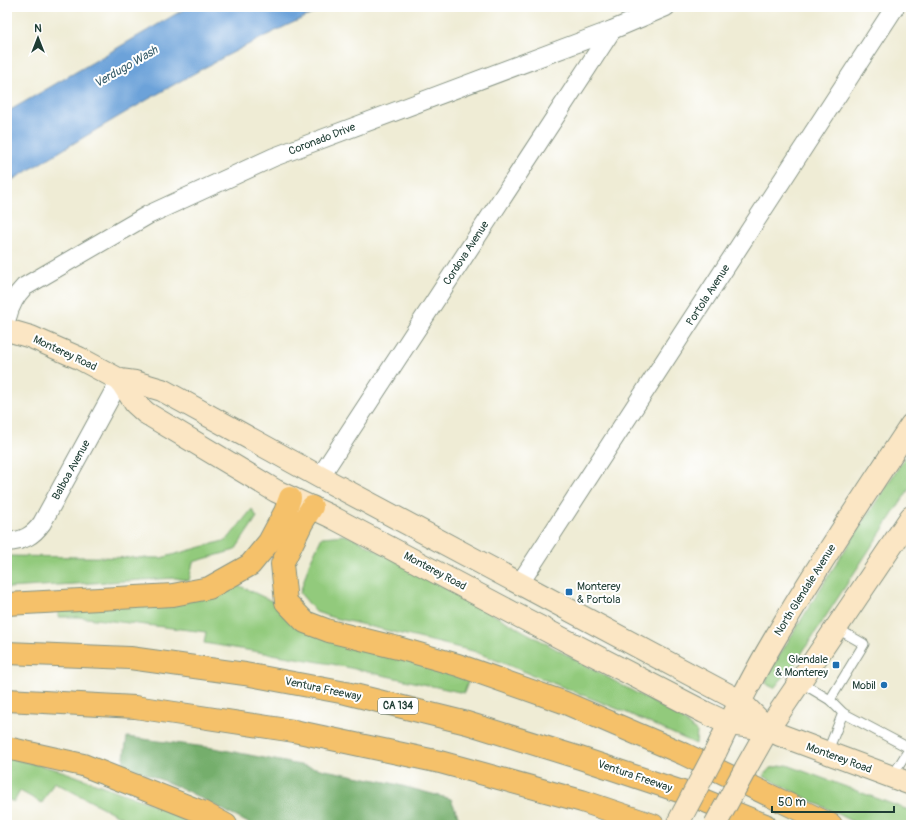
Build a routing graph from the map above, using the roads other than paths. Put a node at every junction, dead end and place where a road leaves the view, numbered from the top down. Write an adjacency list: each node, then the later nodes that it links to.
1 (666, 7): 3 (street, Coronado Drive)
2 (895, 7): 13 (street, Portola Avenue)
3 (612, 30): 4 (street, Coronado Drive); 8 (street, Cordova Avenue)
4 (7, 318)
5 (7, 330): 6 (main road, Monterey Road)
6 (120, 380): 8 (main road, Monterey Road); 9 (main road, Monterey Road); 12 (street, Balboa Avenue)
7 (911, 425): 20 (main road, North Glendale Avenue)
8 (320, 477): 9 (main road); 10 (main road); 13 (main road, Monterey Road)
9 (290, 498): 10 (main road, Monterey Road); 14 (highway)
10 (312, 507): 22 (main road, Monterey Road); 33 (highway)
11 (911, 516): 15 (main road)
12 (7, 542)
13 (520, 583): 20 (main road, Monterey Road)
14 (7, 604)
15 (836, 628): 17 (main road); 19 (lane)
16 (10, 654): 32 (highway, Ventura Freeway / CA 134)
17 (800, 682): 19 (lane); 23 (main road)
18 (7, 700): 29 (highway)
19 (830, 700): 21 (lane)
20 (740, 701): 22 (main road, North Glendale Avenue); 23 (main road, Monterey Road)
21 (843, 713): 24 (lane); 26 (lane)
22 (729, 724): 23 (main road, Monterey Road); 30 (main road, North Glendale Avenue, bridge)
23 (768, 729): 26 (main road, Monterey Road); 31 (main road, bridge)
24 (910, 747): 27 (lane)
25 (7, 748): 28 (highway)
26 (827, 753): 27 (main road, Monterey Road)
27 (901, 781)
28 (226, 825)
29 (653, 825)
30 (677, 825)
31 (715, 825)
32 (765, 825)
33 (831, 825)

